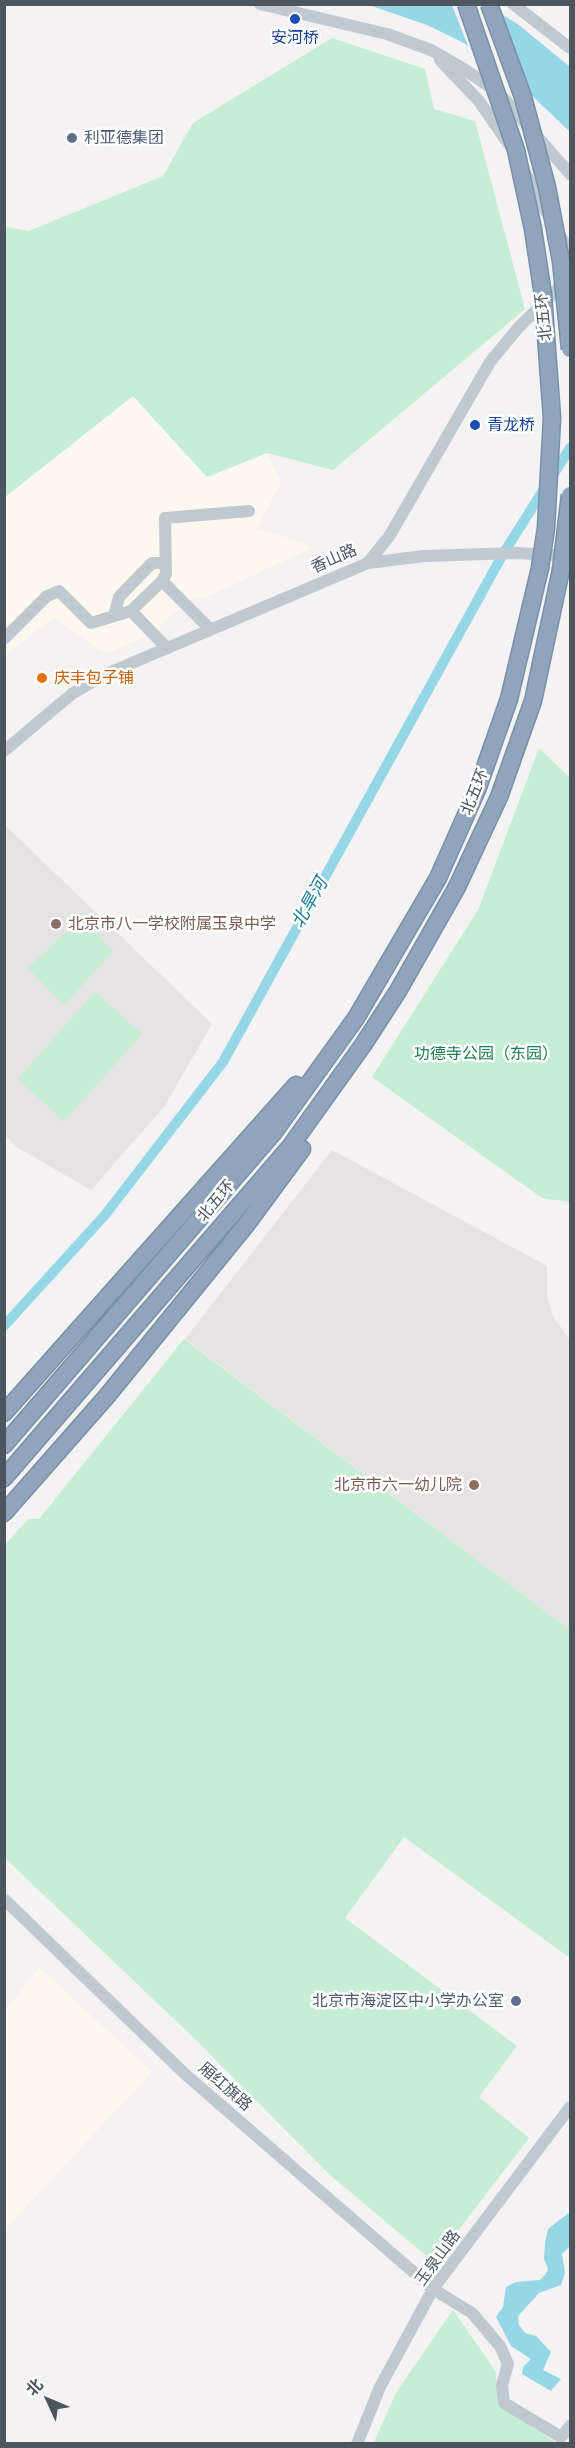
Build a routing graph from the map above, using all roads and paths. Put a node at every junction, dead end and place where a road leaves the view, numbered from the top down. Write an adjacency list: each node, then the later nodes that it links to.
1 (260, 4): 6 (street)
2 (466, 4): 23 (highway, 北五环, bridge)
3 (489, 4): 10 (highway, 北五环, bridge)
4 (513, 4): 5 (street)
5 (570, 48)
6 (431, 50): 7 (street); 8 (street)
7 (570, 174)
8 (570, 253)
9 (570, 277): 15 (street, 香山路)
10 (570, 349)
11 (570, 495): 24 (highway, 北五环, bridge)
12 (249, 511): 14 (street)
13 (570, 556): 15 (street)
14 (166, 563): 16 (street); 18 (street)
15 (368, 563): 19 (street, 香山路)
16 (162, 581): 17 (street); 19 (street)
17 (131, 611): 18 (street); 21 (street)
18 (114, 616): 20 (street)
19 (210, 628): 21 (street, 香山路)
20 (5, 638)
21 (166, 646): 22 (street, 香山路)
22 (4, 751)
23 (356, 1018): 25 (highway); 26 (highway, 北五环)
24 (363, 1045): 27 (highway, 北五环); 28 (highway)
25 (4, 1413)
26 (4, 1445)
27 (4, 1479)
28 (4, 1513)
29 (4, 1899): 31 (street, 厢红旗路)
30 (570, 2107): 31 (street, 玉泉山路)
31 (433, 2289): 32 (street, 厢红旗路); 33 (street, 玉泉山路)
32 (570, 2426)
33 (357, 2444)

